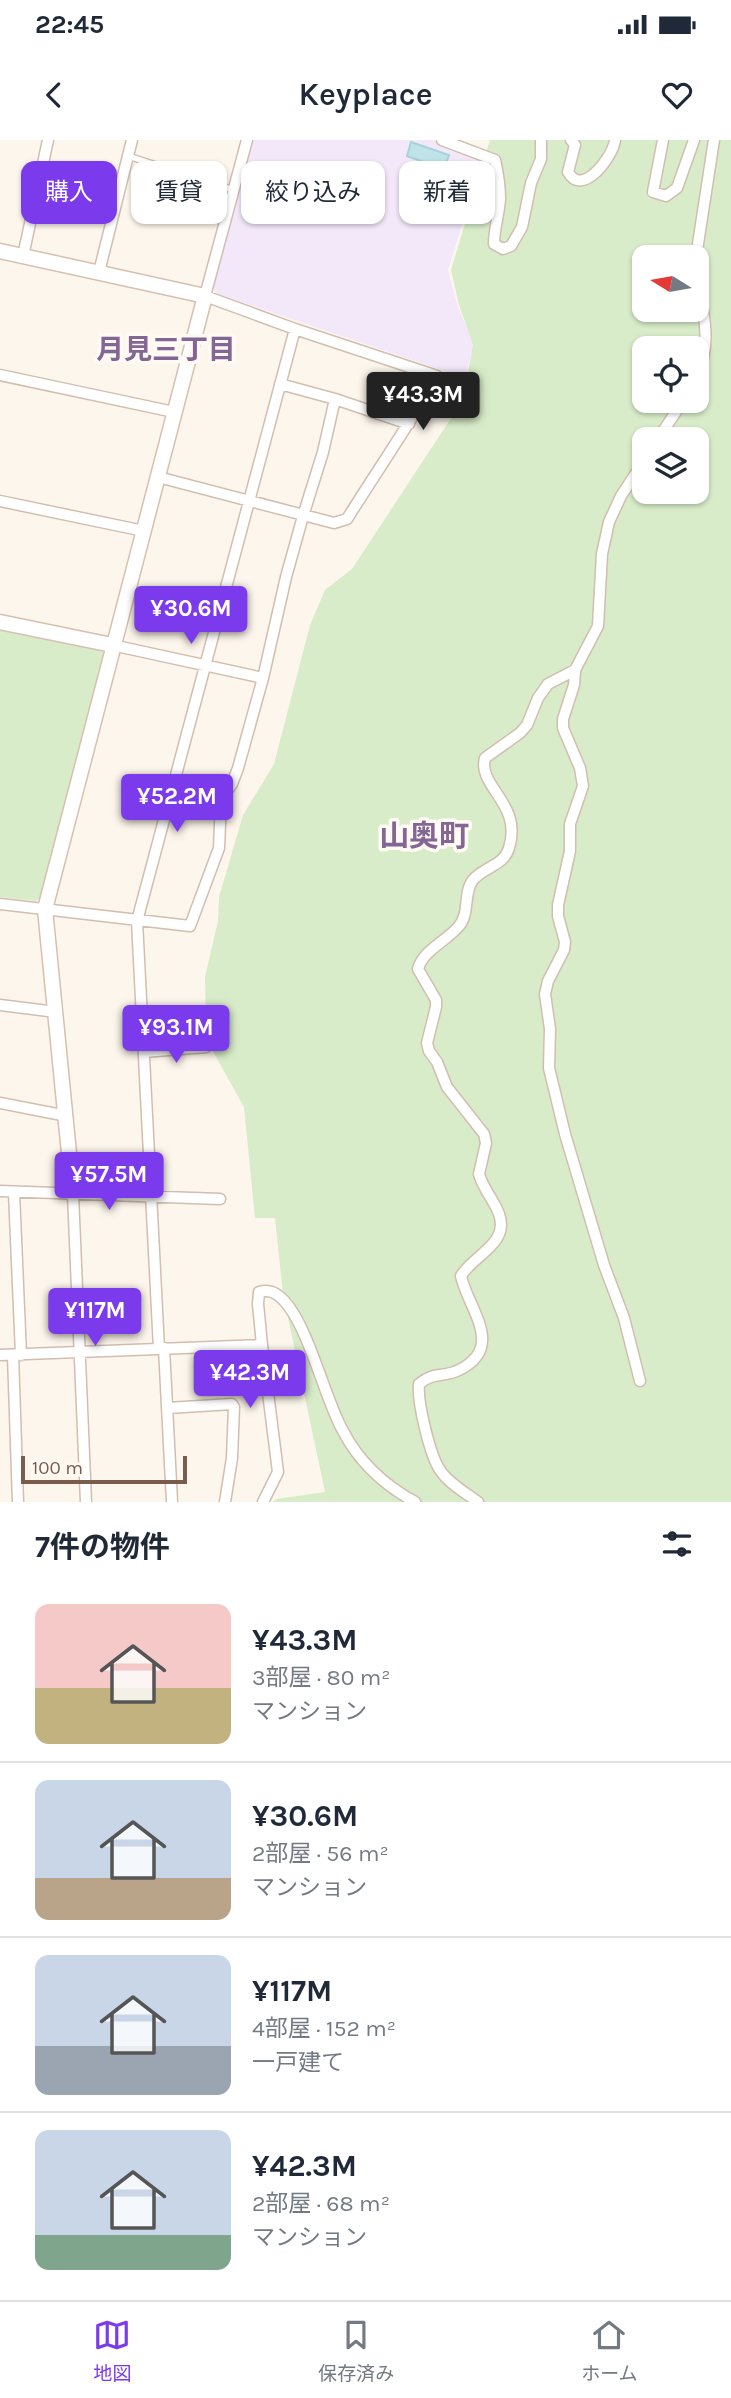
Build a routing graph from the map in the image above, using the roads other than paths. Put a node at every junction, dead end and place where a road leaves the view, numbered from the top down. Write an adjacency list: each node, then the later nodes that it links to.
1 (48, 140): 15 (street)
2 (132, 140): 11 (street)
3 (247, 140): 12 (street)
4 (442, 140): 5 (street)
5 (541, 140)
6 (571, 140): 7 (street)
7 (615, 140)
8 (663, 140): 9 (street)
9 (694, 140)
10 (714, 140): 13 (street)
11 (128, 156): 12 (lane); 16 (street)
12 (234, 190): 17 (street)
13 (698, 245)
14 (0, 251): 15 (street)
15 (23, 256): 16 (street)
16 (99, 272): 17 (street)
17 (205, 296): 18 (street); 22 (street)
18 (295, 329): 20 (street); 23 (street)
19 (0, 375): 22 (street)
20 (280, 384): 21 (street); 26 (street)
21 (335, 399): 23 (street); 28 (street)
22 (174, 412): 24 (street)
23 (409, 424): 28 (street)
24 (158, 477): 26 (street); 29 (street)
25 (632, 479): 33 (street)
26 (249, 500): 28 (street); 32 (street)
27 (0, 501): 29 (street)
28 (303, 516): 34 (street)
29 (144, 531): 31 (street)
30 (0, 622): 31 (street)
31 (112, 645): 32 (street); 36 (street)
32 (205, 665): 34 (street); 37 (street)
33 (575, 670): 54 (street); 62 (street)
34 (263, 678): 37 (street)
35 (0, 904): 36 (street)
36 (45, 909): 37 (street); 39 (street)
37 (137, 921): 41 (street)
38 (0, 1005): 39 (street)
39 (56, 1012): 43 (street)
40 (206, 1047): 41 (street)
41 (144, 1052): 47 (street)
42 (0, 1103): 43 (street)
43 (67, 1116): 46 (street)
44 (0, 1191): 45 (street)
45 (15, 1192): 46 (street); 53 (street)
46 (73, 1194): 47 (street); 51 (street)
47 (152, 1198): 48 (street); 50 (street)
48 (220, 1199)
49 (262, 1345): 50 (street); 60 (street); 61 (street)
50 (162, 1349): 51 (street); 55 (street)
51 (80, 1352): 53 (street); 57 (street)
52 (0, 1355): 53 (street)
53 (17, 1355): 56 (street)
54 (640, 1381)
55 (168, 1408): 58 (street); 59 (street)
56 (18, 1502)
57 (86, 1502)
58 (173, 1502)
59 (225, 1502)
60 (264, 1502)
61 (415, 1502)
62 (478, 1502)

